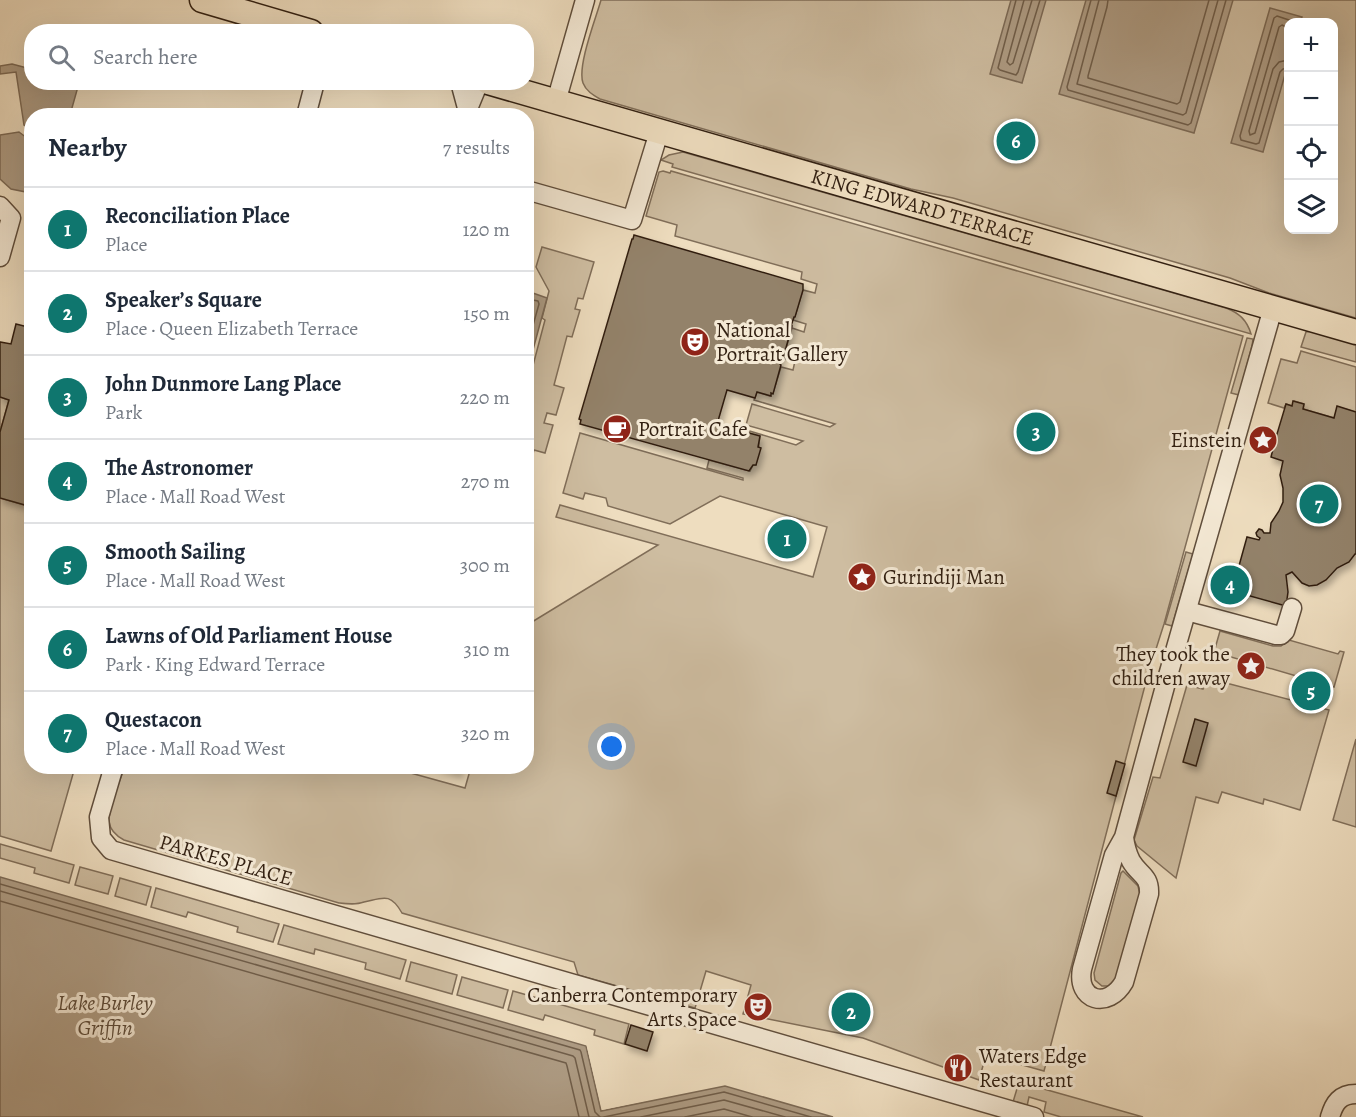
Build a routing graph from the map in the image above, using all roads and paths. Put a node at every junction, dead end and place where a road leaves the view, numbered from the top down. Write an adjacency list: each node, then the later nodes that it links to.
1 (202, 0): 3 (main road)
2 (585, 0): 8 (street)
3 (284, 24)
4 (313, 90): 9 (street)
5 (462, 90): 10 (street)
6 (476, 90): 11 (street)
7 (515, 90): 8 (main road, KING EDWARD TERRACE)
8 (556, 102): 12 (main road, KING EDWARD TERRACE)
9 (308, 108)
10 (465, 108)
11 (468, 108)
12 (659, 132): 13 (street); 16 (main road, KING EDWARD TERRACE)
13 (534, 192)
14 (0, 206): 15 (street)
15 (0, 257)
16 (1273, 309): 17 (main road, KING EDWARD TERRACE); 19 (street)
17 (1356, 332)
18 (1292, 608): 19 (street)
19 (1186, 611): 21 (street)
20 (112, 774): 23 (street, PARKES PLACE)
21 (1124, 837): 21 (street)
22 (1356, 1094): 24 (street)
23 (1034, 1117)
24 (1330, 1117)

